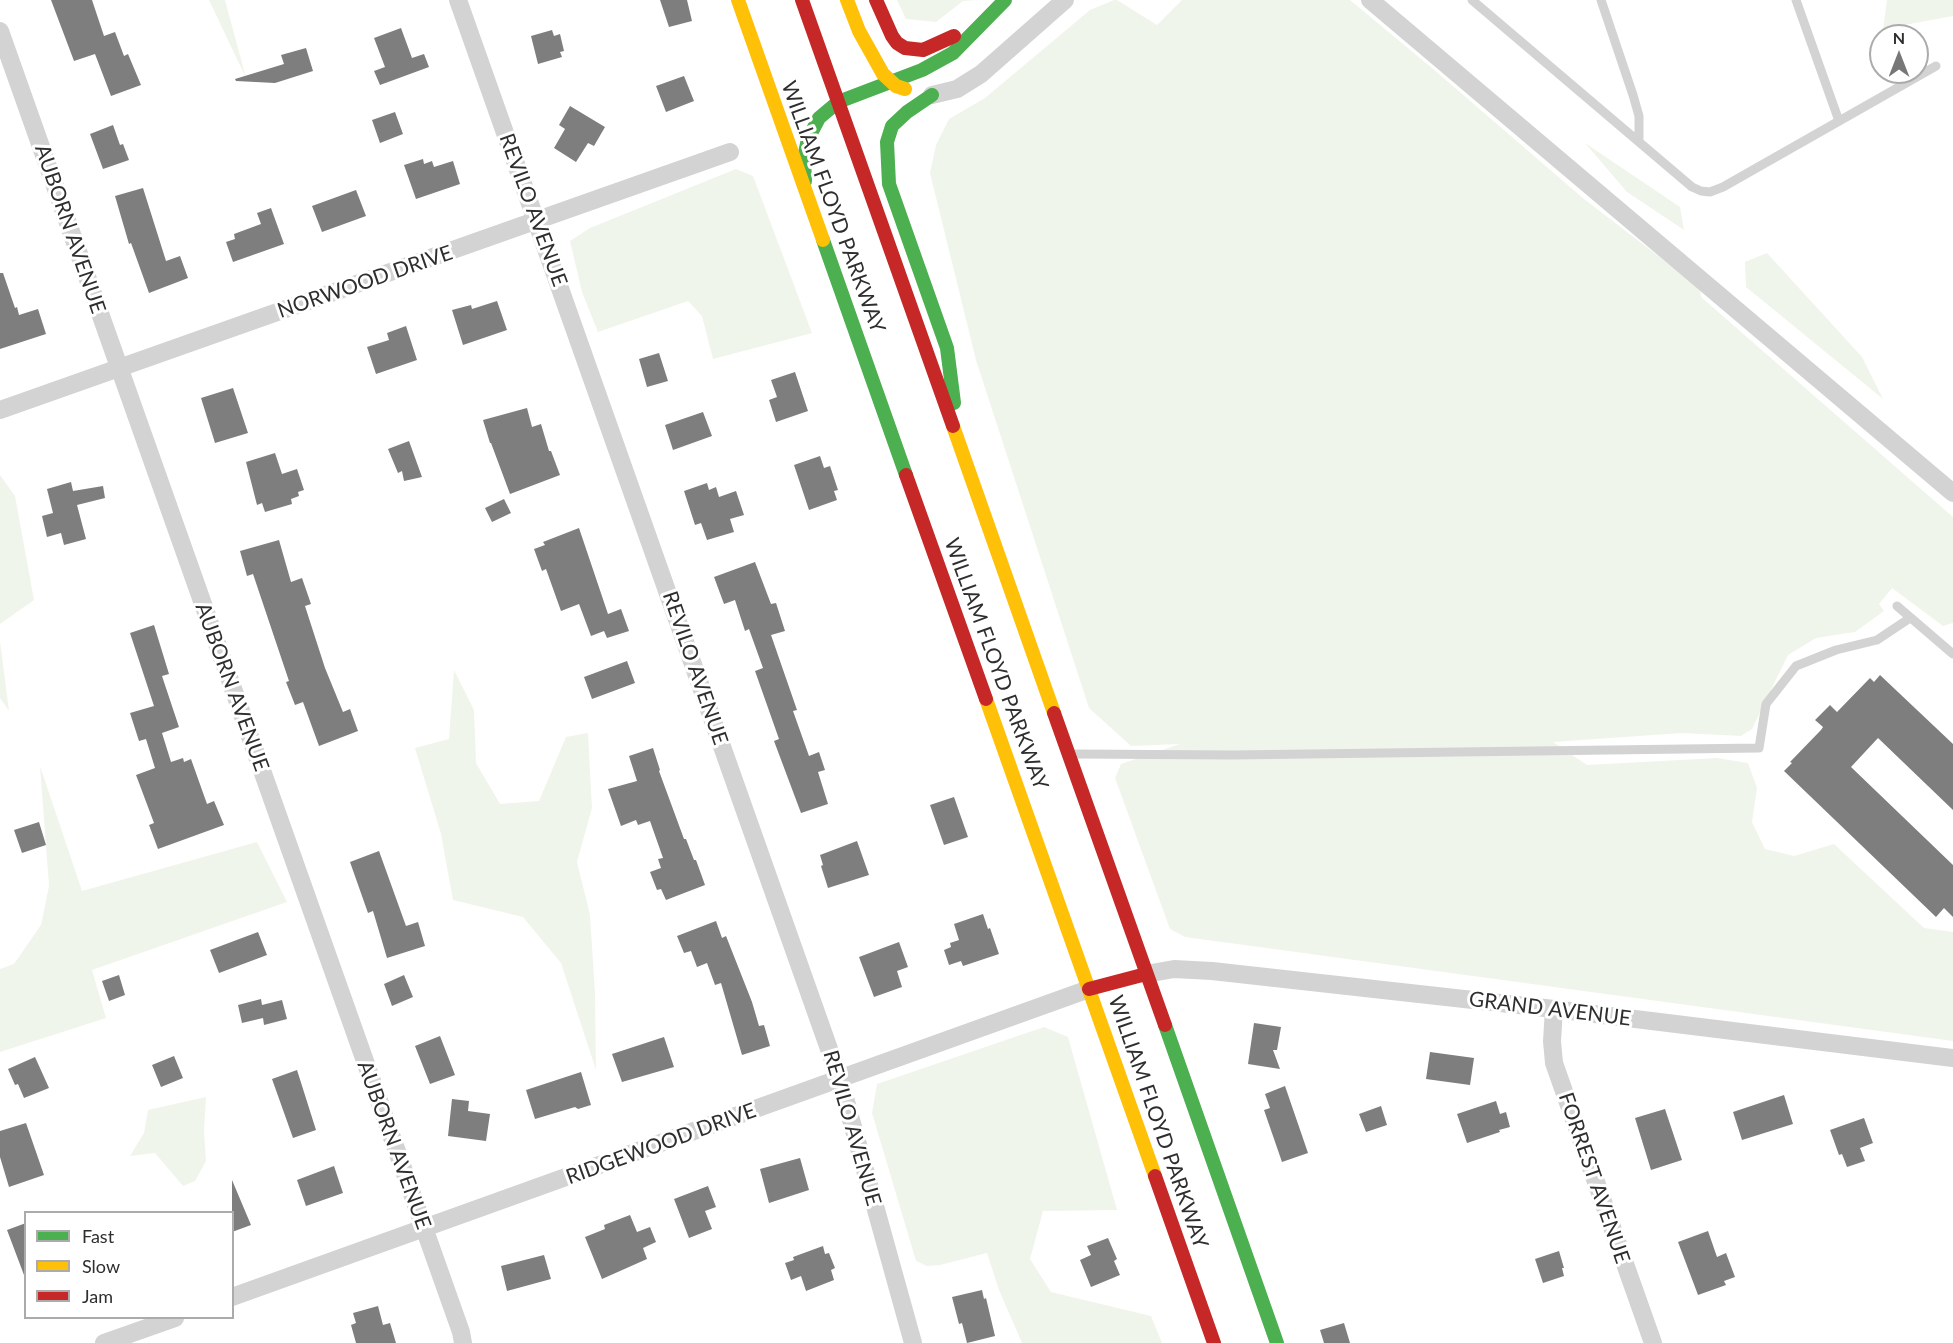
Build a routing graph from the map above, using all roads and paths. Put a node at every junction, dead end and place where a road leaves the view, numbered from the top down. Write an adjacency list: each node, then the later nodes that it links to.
1 (458, 0): 21 (street, REVILO AVENUE)
2 (738, 0): 20 (main road, WILLIAM FLOYD PARKWAY)
3 (802, 0): 16 (main road, WILLIAM FLOYD PARKWAY)
4 (847, 0): 14 (main road)
5 (876, 0): 6 (main road)
6 (1004, 0): 14 (main road)
7 (1065, 0): 15 (street)
8 (1370, 0): 25 (street)
9 (1472, 0): 18 (lane)
10 (1601, 0): 18 (lane)
11 (1796, 0): 17 (lane)
12 (0, 31): 22 (street, AUBORN AVENUE)
13 (1936, 66): 17 (lane)
14 (891, 82): 15 (main road); 16 (main road)
15 (932, 95): 24 (main road)
16 (838, 102): 20 (main road); 24 (main road, WILLIAM FLOYD PARKWAY)
17 (1839, 121): 18 (lane)
18 (1639, 142)
19 (730, 152): 21 (street, NORWOOD DRIVE)
20 (806, 193): 31 (main road, WILLIAM FLOYD PARKWAY)
21 (537, 221): 22 (street, NORWOOD DRIVE); 34 (street, REVILO AVENUE)
22 (119, 368): 23 (street, NORWOOD DRIVE); 35 (street, AUBORN AVENUE)
23 (0, 410)
24 (959, 442): 29 (main road, WILLIAM FLOYD PARKWAY)
25 (1953, 493)
26 (1897, 606): 27 (lane)
27 (1910, 618): 28 (lane); 29 (lane)
28 (1953, 654)
29 (1069, 754): 30 (main road, WILLIAM FLOYD PARKWAY)
30 (1146, 974): 31 (main road); 32 (street, GRAND AVENUE); 42 (main road, WILLIAM FLOYD PARKWAY)
31 (1089, 989): 34 (street, RIDGEWOOD DRIVE); 41 (main road, WILLIAM FLOYD PARKWAY)
32 (1554, 1009): 33 (street, GRAND AVENUE); 43 (street, FORREST AVENUE)
33 (1953, 1058)
34 (840, 1080): 35 (street, RIDGEWOOD DRIVE); 40 (street, REVILO AVENUE)
35 (424, 1229): 36 (street, RIDGEWOOD DRIVE); 39 (street, AUBORN AVENUE)
36 (234, 1296)
37 (170, 1319): 38 (street)
38 (104, 1343)
39 (463, 1343)
40 (913, 1343)
41 (1214, 1343)
42 (1277, 1343)
43 (1653, 1343)

